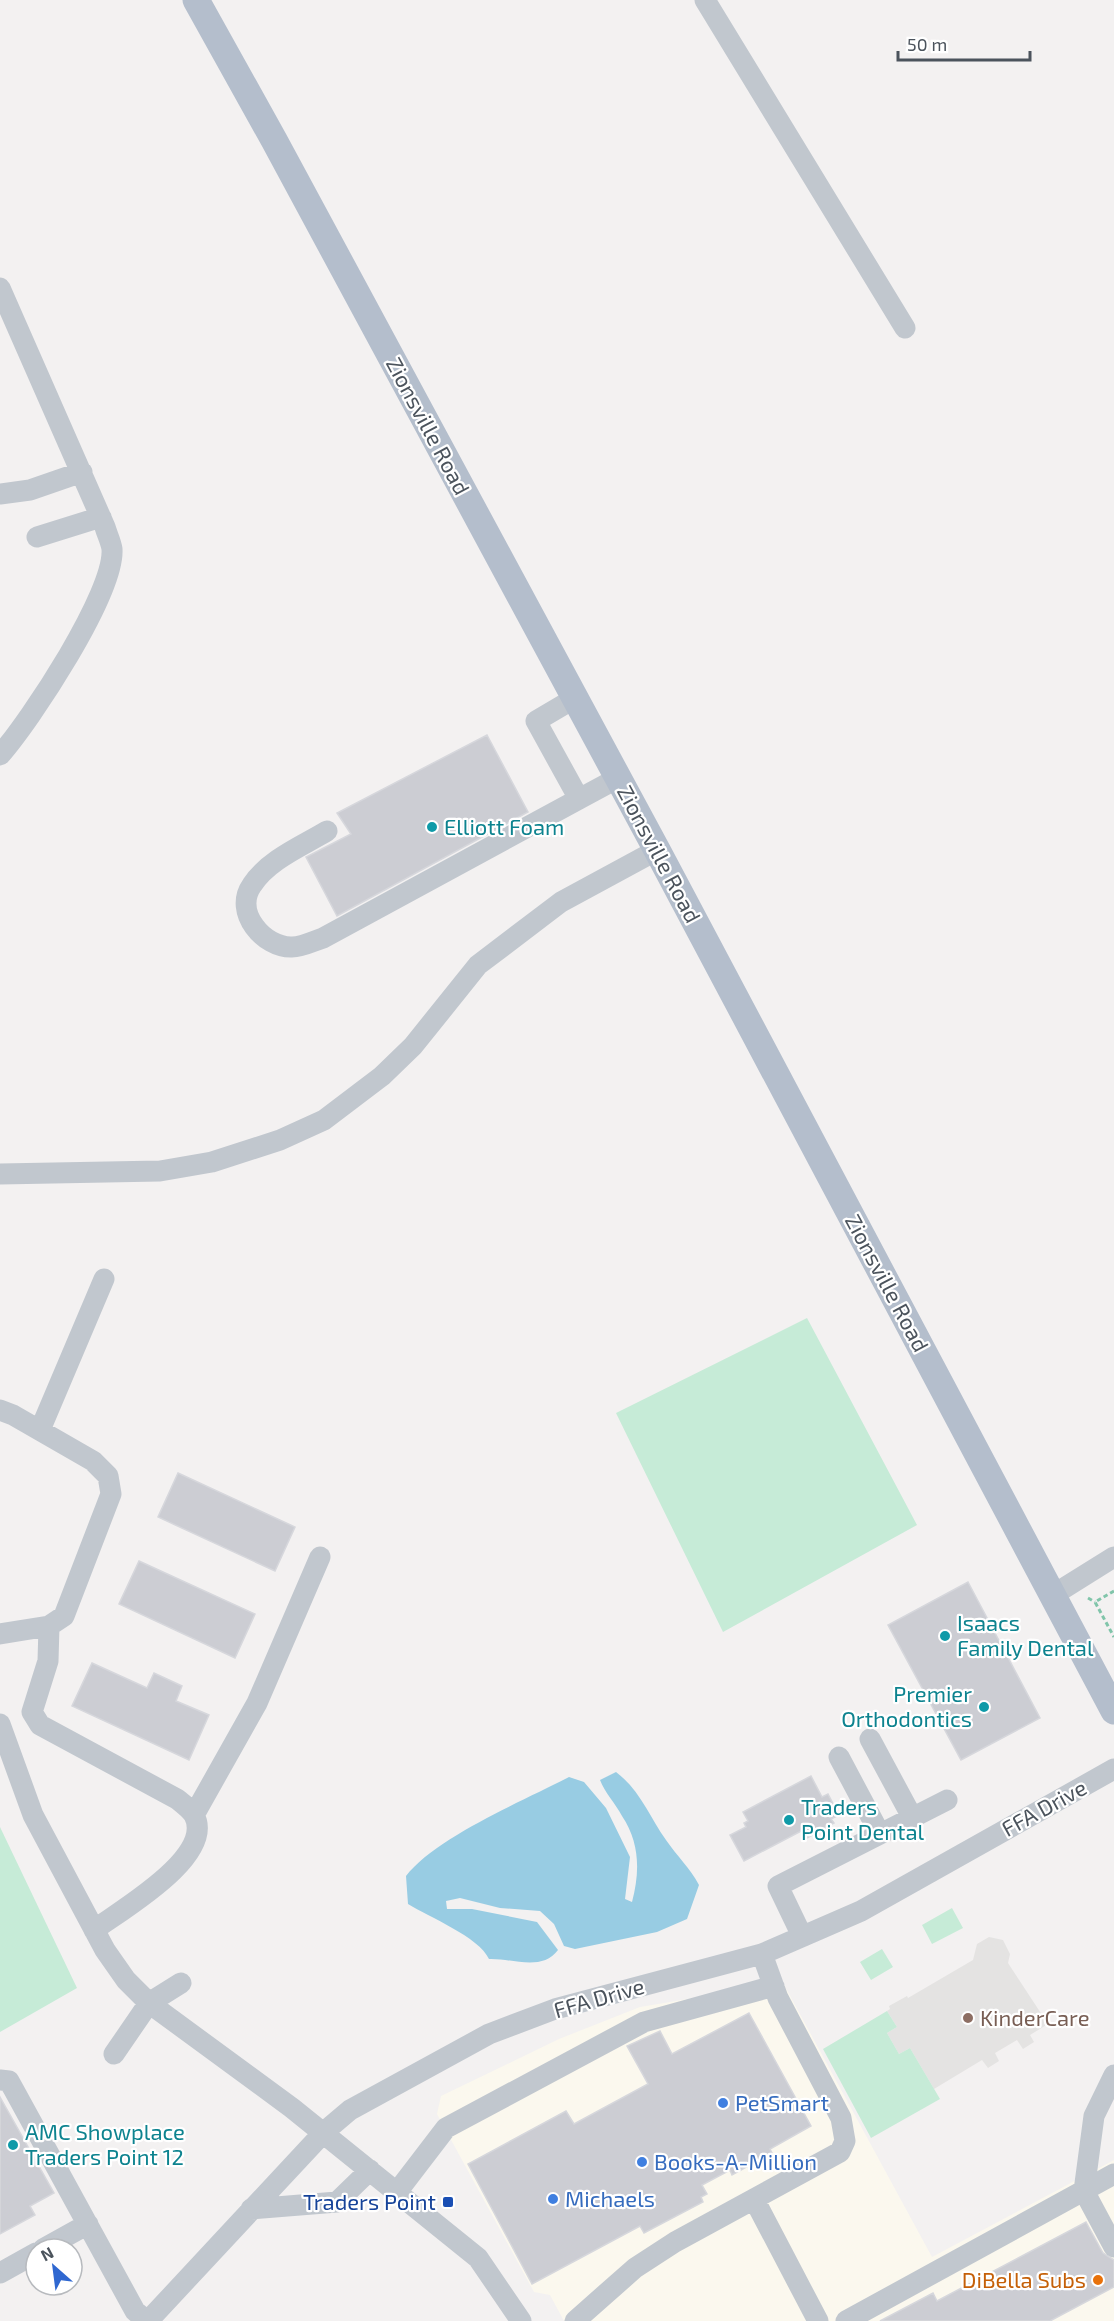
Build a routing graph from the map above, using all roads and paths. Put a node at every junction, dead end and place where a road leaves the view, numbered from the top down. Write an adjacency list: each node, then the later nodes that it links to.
1 (196, 0): 9 (main road, Zionsville Road)
2 (705, 0): 4 (street)
3 (0, 288): 5 (street)
4 (905, 328)
5 (82, 472): 6 (street); 7 (street)
6 (0, 494)
7 (101, 517): 8 (street); 10 (street)
8 (37, 537)
9 (575, 698): 11 (main road, Zionsville Road); 12 (street)
10 (0, 755)
11 (618, 778): 12 (street); 14 (main road, Zionsville Road)
12 (579, 799): 13 (street)
13 (327, 831)
14 (657, 850): 15 (street); 22 (main road, Zionsville Road)
15 (0, 1173)
16 (104, 1279): 18 (street)
17 (0, 1410): 18 (street)
18 (40, 1430): 25 (street)
19 (320, 1557): 34 (street)
20 (1114, 1557): 22 (street)
21 (1114, 1591): 24 (path)
22 (1053, 1595): 28 (main road, Zionsville Road)
23 (1088, 1598): 24 (path)
24 (1095, 1602): 27 (path)
25 (49, 1626): 26 (street); 34 (street)
26 (0, 1634)
27 (1114, 1637)
28 (1114, 1712)
29 (0, 1724): 37 (street)
30 (870, 1739): 35 (street)
31 (839, 1757): 36 (street)
32 (1114, 1769): 38 (street, FFA Drive)
33 (947, 1800): 35 (street)
34 (194, 1815): 37 (street)
35 (912, 1817): 36 (street)
36 (880, 1834): 38 (street)
37 (94, 1929): 42 (street)
38 (802, 1936): 39 (street, FFA Drive)
39 (762, 1954): 41 (street); 46 (street, FFA Drive)
40 (181, 1983): 42 (street)
41 (774, 1986): 50 (street); 51 (street)
42 (149, 2003): 43 (street); 46 (street)
43 (114, 2054)
44 (1114, 2074): 49 (street)
45 (0, 2080): 53 (street)
46 (324, 2132): 47 (street); 52 (street, FFA Drive)
47 (370, 2170): 50 (street); 52 (street)
48 (1114, 2174): 49 (street)
49 (1084, 2191): 55 (street); 62 (street)
50 (397, 2192): 59 (street)
51 (754, 2199): 60 (street); 61 (street)
52 (251, 2209): 58 (street, FFA Drive)
53 (88, 2224): 54 (street); 58 (street)
54 (65, 2237)
55 (1114, 2247)
56 (24, 2260): 57 (street)
57 (0, 2273)
58 (147, 2321)
59 (521, 2321)
60 (576, 2321)
61 (818, 2321)
62 (846, 2321)

